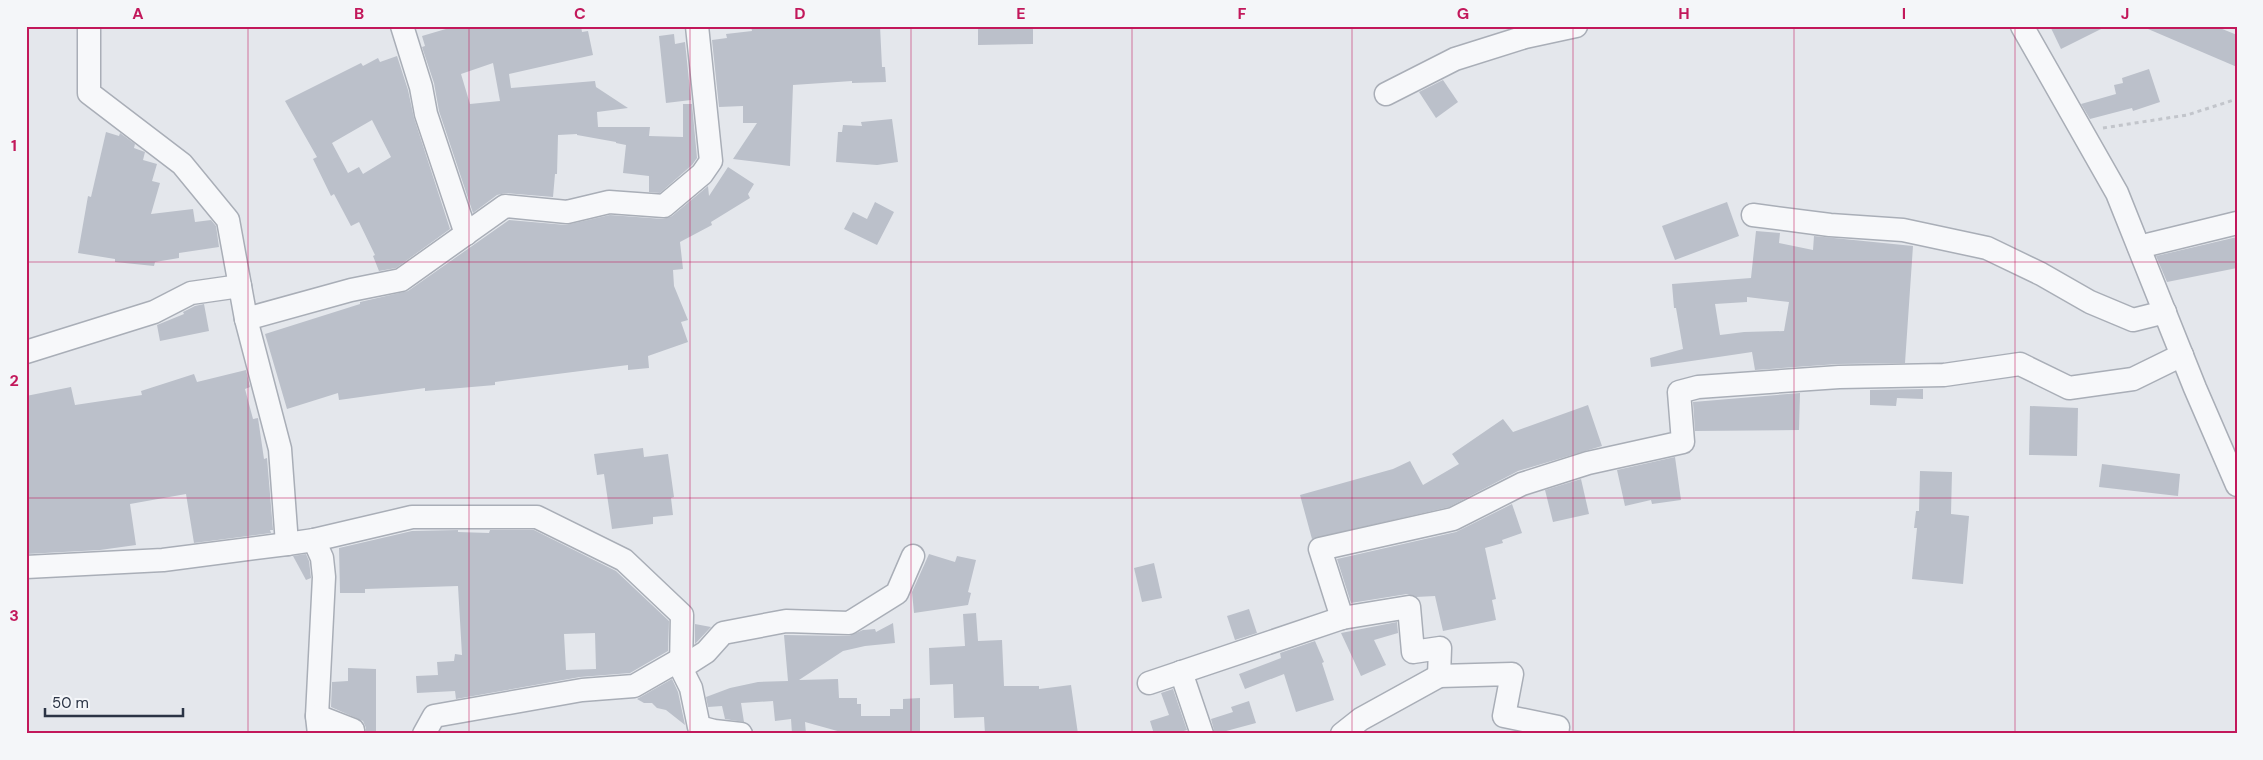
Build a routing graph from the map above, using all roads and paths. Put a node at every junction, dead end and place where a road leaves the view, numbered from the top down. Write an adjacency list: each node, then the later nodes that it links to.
1 (88, 26): 13 (street)
2 (402, 26): 11 (street)
3 (697, 26): 11 (street)
4 (1576, 26): 6 (street)
5 (2022, 26): 8 (street)
6 (1386, 94)
7 (2237, 99): 8 (path)
8 (2082, 132): 12 (street)
9 (1753, 215): 14 (street)
10 (2237, 223): 12 (street)
11 (466, 234): 15 (street)
12 (2139, 247): 14 (street)
13 (240, 286): 15 (street); 16 (street)
14 (2165, 312): 17 (street)
15 (246, 319): 20 (street)
16 (26, 352)
17 (2182, 355): 18 (street); 23 (street)
18 (2237, 485)
19 (314, 540): 20 (street); 24 (street); 28 (street)
20 (288, 544): 22 (street)
21 (913, 556): 24 (street)
22 (26, 567)
23 (1342, 618): 25 (street); 26 (street)
24 (681, 664): 30 (street); 31 (street)
25 (1182, 672): 27 (street); 32 (street)
26 (1439, 676): 33 (street); 34 (street)
27 (1150, 683)
28 (318, 725): 29 (street)
29 (353, 730)
30 (424, 734)
31 (741, 734)
32 (1202, 734)
33 (1342, 734)
34 (1557, 734)

